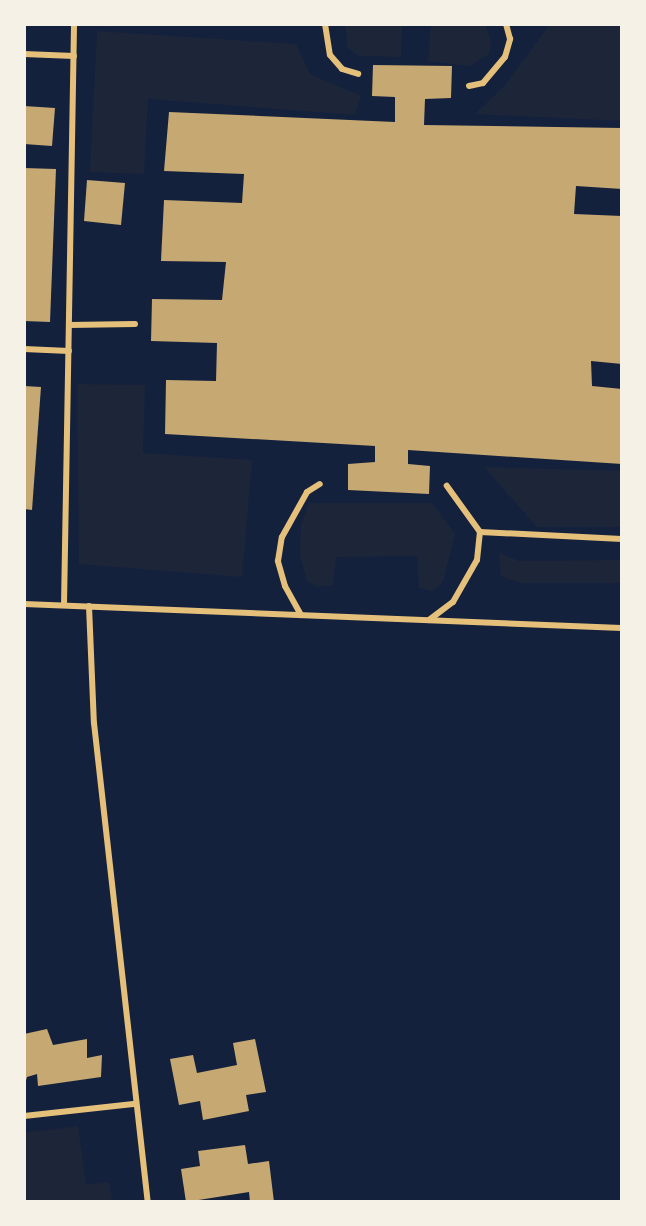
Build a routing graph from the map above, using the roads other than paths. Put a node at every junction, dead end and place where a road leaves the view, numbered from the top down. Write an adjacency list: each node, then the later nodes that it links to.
1 (74, 24): 5 (lane)
2 (325, 24): 6 (lane)
3 (506, 24): 7 (lane)
4 (24, 54): 5 (lane)
5 (74, 56): 9 (lane)
6 (358, 74)
7 (469, 86)
8 (135, 324): 9 (lane)
9 (69, 325): 11 (lane)
10 (24, 349): 11 (lane)
11 (69, 351): 17 (lane)
12 (320, 484): 19 (lane)
13 (447, 486): 14 (lane)
14 (480, 532): 15 (lane); 20 (lane)
15 (622, 539)
16 (24, 604): 17 (lane)
17 (64, 605): 18 (lane)
18 (89, 606): 19 (lane); 22 (lane)
19 (301, 615): 20 (lane)
20 (429, 620): 21 (lane)
21 (622, 628)
22 (133, 1104): 23 (lane); 24 (lane)
23 (24, 1116)
24 (148, 1202)

